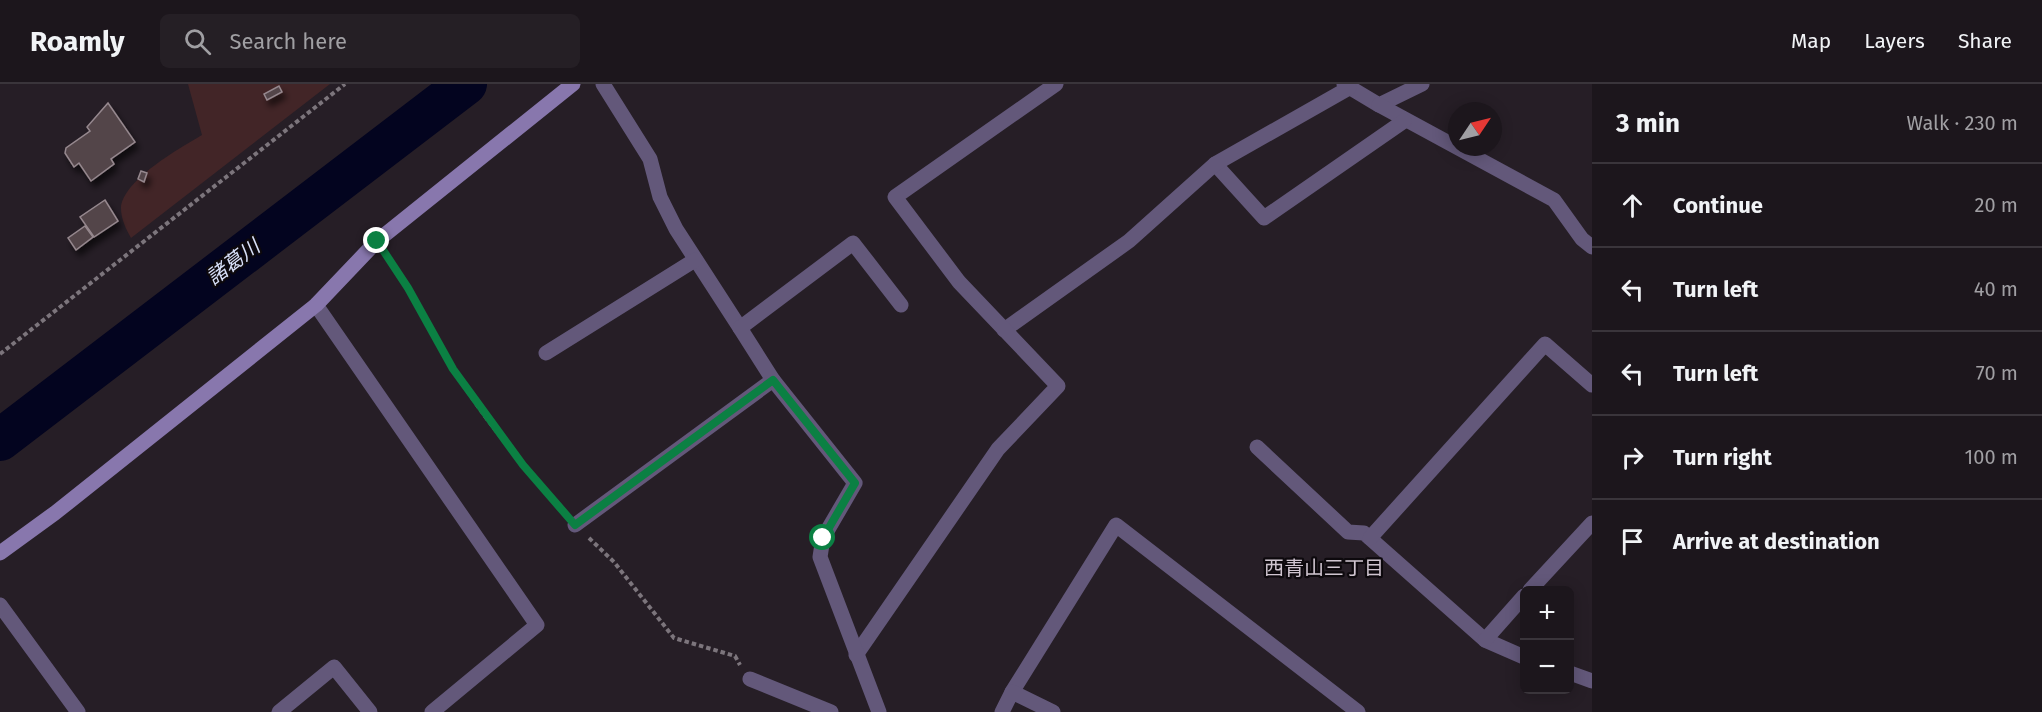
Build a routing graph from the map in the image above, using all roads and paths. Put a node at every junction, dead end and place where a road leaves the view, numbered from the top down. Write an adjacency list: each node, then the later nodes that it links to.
1 (345, 84): 18 (path)
2 (573, 84): 10 (street)
3 (603, 84): 12 (street)
4 (1056, 84): 16 (street)
5 (1422, 84): 7 (street)
6 (1346, 86): 7 (street); 9 (street)
7 (1379, 105): 8 (street)
8 (1404, 121): 9 (street); 11 (street)
9 (1215, 164): 16 (street)
10 (377, 241): 13 (street); 23 (path)
11 (1592, 247)
12 (696, 260): 15 (street); 17 (street)
13 (316, 305): 25 (street); 39 (street)
14 (901, 305): 15 (street)
15 (740, 328): 19 (street)
16 (1004, 330): 30 (street)
17 (546, 353)
18 (0, 354)
19 (773, 380): 23 (street); 30 (street)
20 (1592, 385): 24 (street)
21 (1257, 447): 24 (street)
22 (1592, 523): 26 (street)
23 (575, 525): 33 (path)
24 (1370, 538): 29 (street)
25 (0, 553)
26 (1535, 586)
27 (1520, 601): 29 (street)
28 (0, 605): 36 (street)
29 (1485, 640): 31 (street)
30 (856, 655): 41 (street)
31 (1520, 655)
32 (1574, 675): 34 (street)
33 (750, 680): 40 (street)
34 (1592, 681)
35 (1012, 692): 42 (street); 43 (street); 44 (street)
36 (78, 712)
37 (279, 712): 38 (street)
38 (370, 712)
39 (432, 712)
40 (831, 712)
41 (879, 712)
42 (1002, 712)
43 (1053, 712)
44 (1358, 712)

